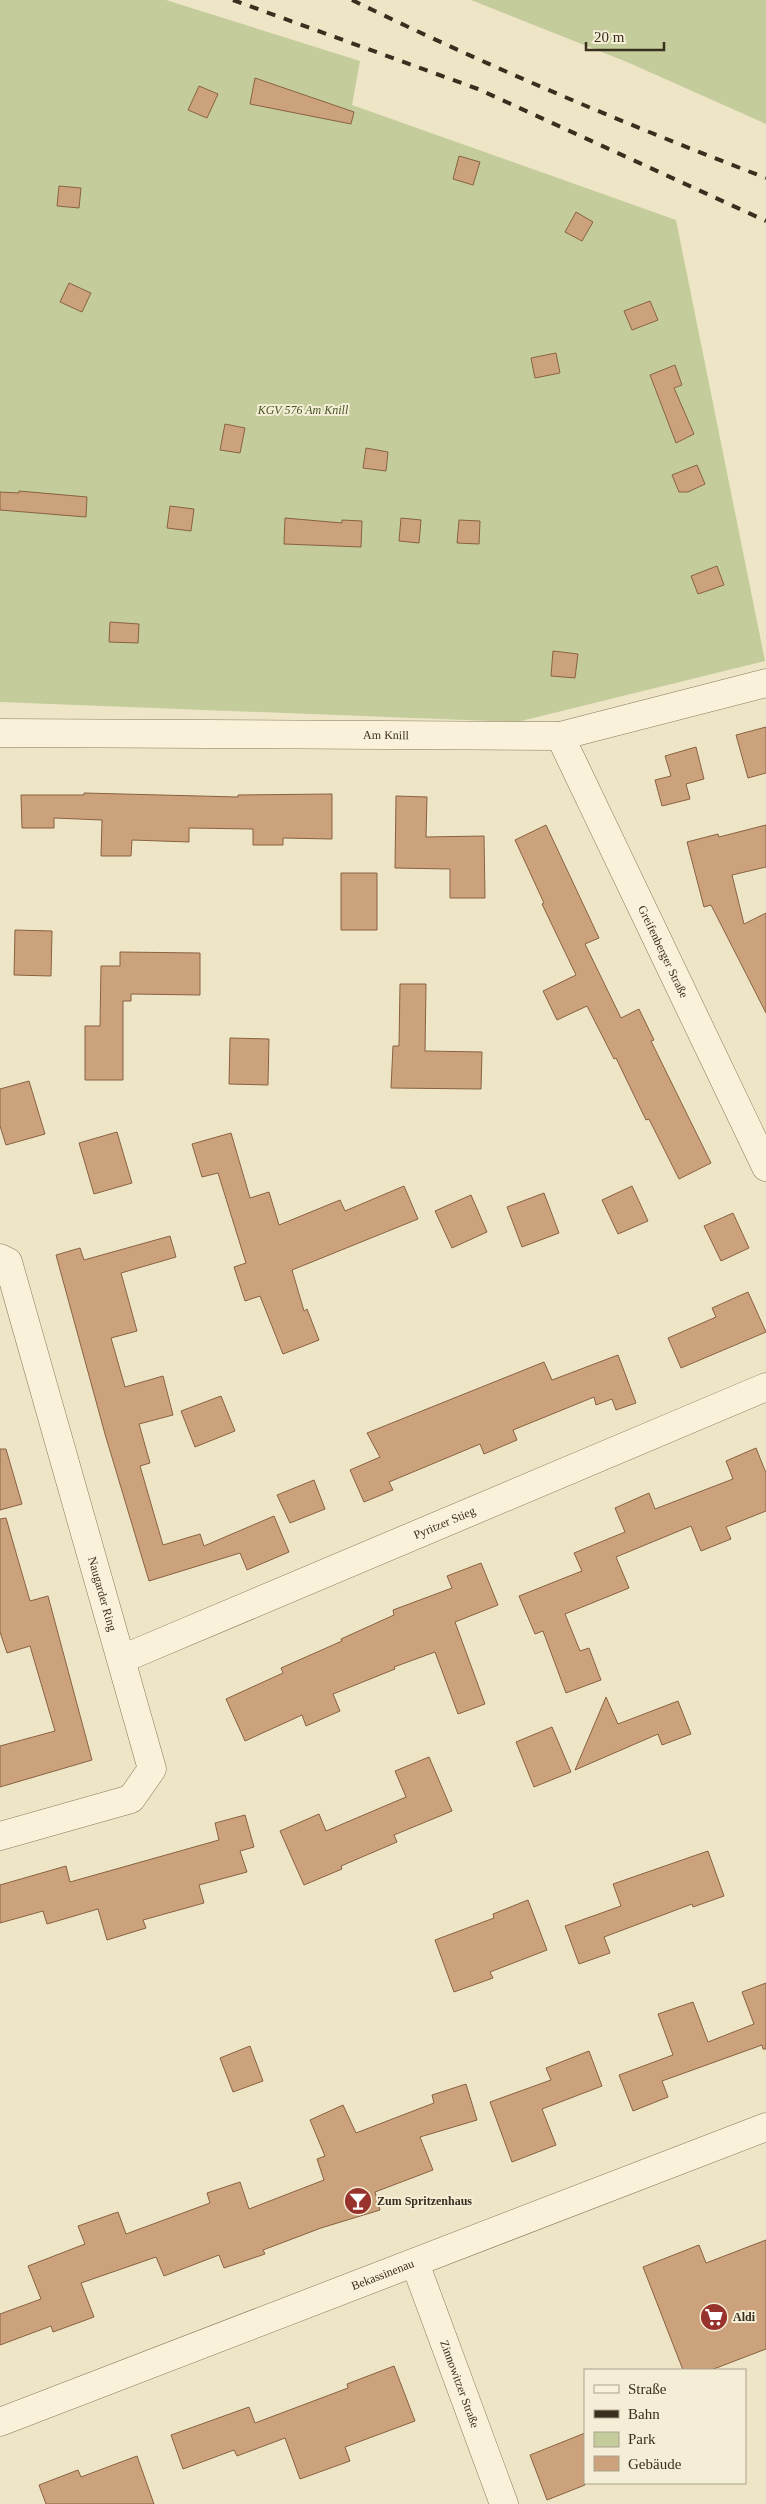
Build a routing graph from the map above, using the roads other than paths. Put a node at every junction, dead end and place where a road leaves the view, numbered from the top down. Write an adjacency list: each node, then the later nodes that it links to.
1 (766, 683): 3 (street, Am Knill)
2 (0, 733): 3 (street, Am Knill)
3 (560, 736): 4 (street, Greifenberger Straße)
4 (766, 1167)
5 (0, 1258): 7 (street, Naugarder Ring)
6 (766, 1387): 7 (street, Pyritzer Stieg)
7 (122, 1659): 8 (street, Naugarder Ring)
8 (0, 1836)
9 (766, 2127): 10 (street, Bekassinenau)
10 (415, 2263): 11 (street, Bekassinenau); 12 (street, Zinnowitzer Straße)
11 (0, 2422)
12 (504, 2504)

